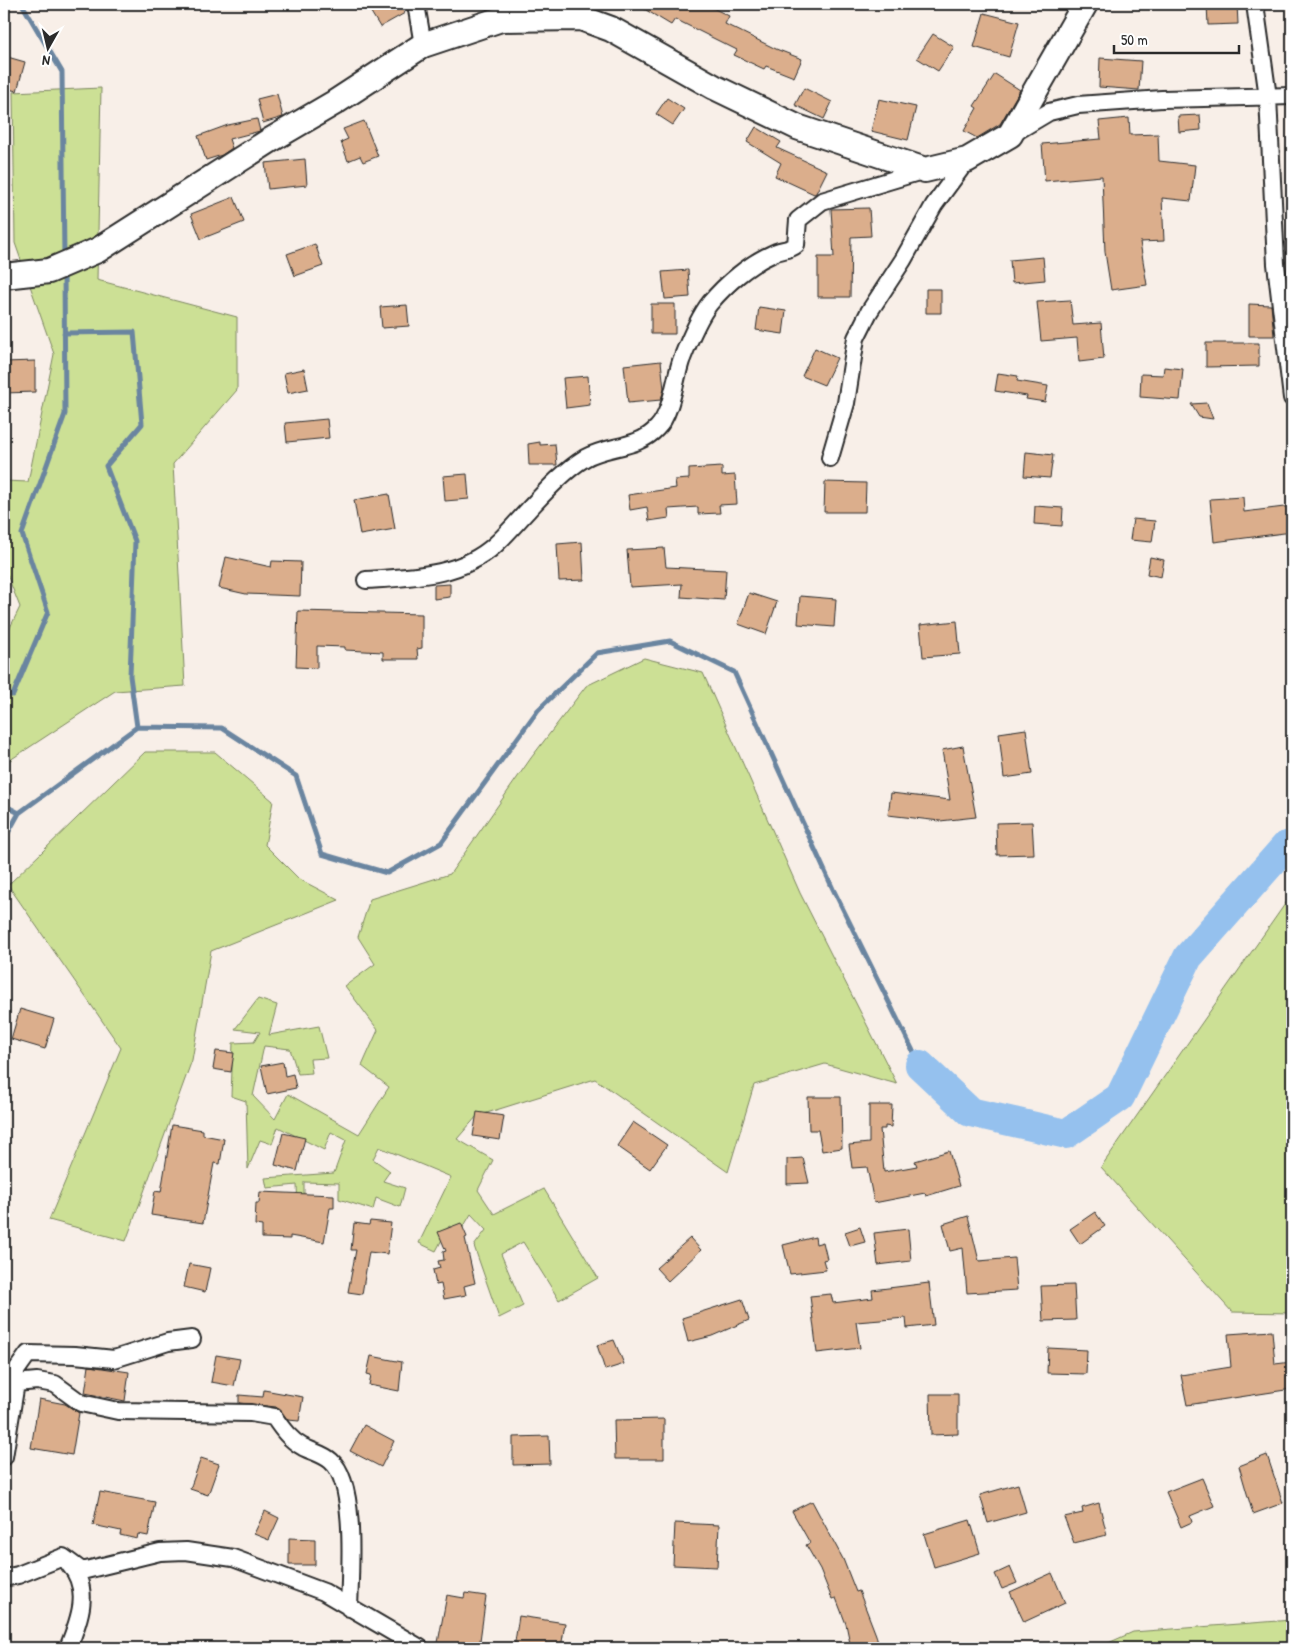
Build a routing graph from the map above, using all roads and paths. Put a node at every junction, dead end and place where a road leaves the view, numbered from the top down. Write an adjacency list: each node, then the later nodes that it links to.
1 (416, 4): 4 (street)
2 (1085, 4): 7 (street)
3 (1255, 4): 6 (street)
4 (422, 44): 9 (street); 10 (street)
5 (1292, 96): 6 (street)
6 (1268, 97): 7 (street); 11 (street)
7 (1010, 135): 8 (street)
8 (968, 160): 9 (street); 12 (street)
9 (925, 170): 13 (street)
10 (4, 276)
11 (1292, 398)
12 (830, 458)
13 (366, 580)
14 (192, 1339): 15 (street)
15 (16, 1383): 16 (street); 19 (street)
16 (4, 1457)
17 (63, 1557): 18 (street); 19 (street); 20 (street)
18 (4, 1578)
19 (349, 1608): 21 (street)
20 (68, 1648)
21 (420, 1648)

